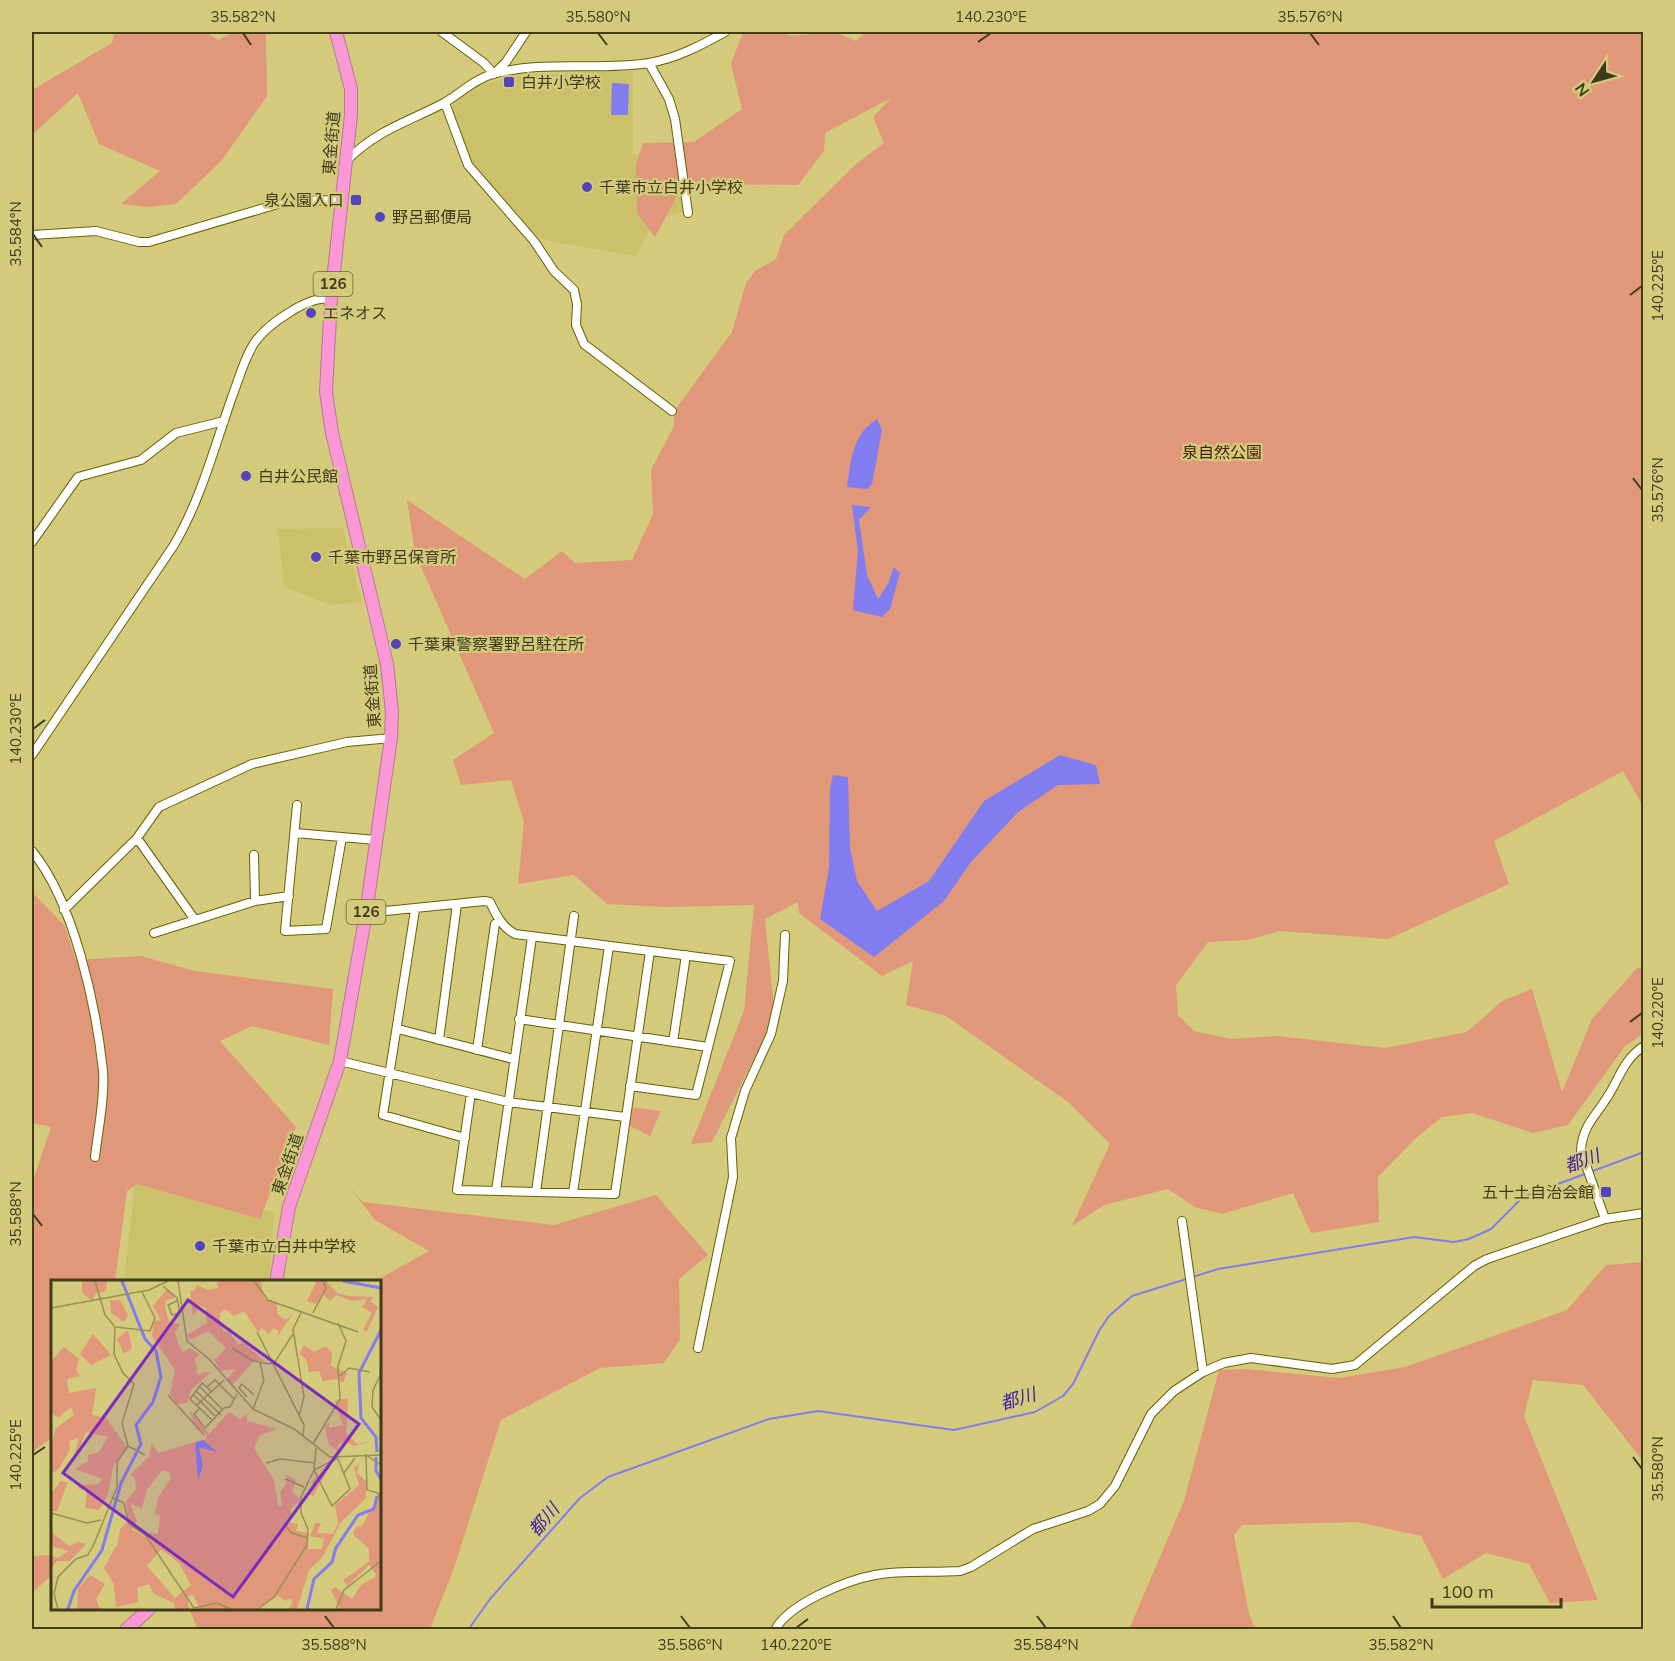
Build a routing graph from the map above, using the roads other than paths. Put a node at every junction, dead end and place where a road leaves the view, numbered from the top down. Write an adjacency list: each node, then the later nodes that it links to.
1 (336, 32): 8 (highway, 東金街道 / 126)
2 (442, 32): 6 (street)
3 (526, 32): 6 (street)
4 (724, 32): 5 (street)
5 (649, 63): 6 (street); 10 (street)
6 (494, 74): 7 (street)
7 (445, 102): 8 (street); 13 (street)
8 (348, 159): 9 (highway, 東金街道 / 126)
9 (342, 200): 11 (street); 12 (highway, 東金街道 / 126)
10 (688, 213)
11 (32, 236)
12 (332, 299): 14 (street); 16 (highway, 東金街道 / 126)
13 (672, 411)
14 (224, 421): 15 (street); 17 (street)
15 (32, 543)
16 (391, 738): 21 (street); 22 (highway, 東金街道 / 126)
17 (32, 755)
18 (297, 805): 19 (street)
19 (295, 833): 20 (street); 25 (street)
20 (342, 837): 22 (street); 25 (street)
21 (137, 838): 28 (street); 32 (street)
22 (376, 840): 30 (highway, 東金街道 / 126)
23 (32, 851): 28 (street)
24 (254, 855): 26 (street)
25 (289, 896): 26 (street)
26 (255, 901): 32 (street)
27 (457, 904): 29 (street); 33 (street); 46 (street)
28 (64, 910): 61 (street)
29 (415, 910): 30 (street); 43 (street)
30 (366, 913): 52 (highway, 東金街道 / 126)
31 (574, 916): 37 (street)
32 (195, 920): 34 (street)
33 (499, 920): 36 (street); 50 (street)
34 (154, 933)
35 (785, 935): 69 (street)
36 (532, 938): 37 (street); 41 (street)
37 (571, 942): 38 (street); 42 (street)
38 (609, 946): 39 (street); 44 (street)
39 (650, 951): 40 (street); 45 (street)
40 (686, 955): 47 (street); 49 (street)
41 (519, 1019): 42 (street); 51 (street)
42 (559, 1025): 44 (street); 57 (street)
43 (398, 1029): 46 (street); 53 (street)
44 (596, 1031): 45 (street); 58 (street)
45 (637, 1036): 47 (street); 54 (street)
46 (439, 1040): 50 (street)
47 (673, 1042): 49 (street)
48 (1644, 1046): 66 (street)
49 (708, 1047): 54 (street)
50 (477, 1050): 51 (street)
51 (513, 1059): 56 (street)
52 (340, 1061): 53 (street); 68 (highway, 東金街道 / 126)
53 (391, 1074): 55 (street); 60 (street)
54 (630, 1086): 59 (street)
55 (471, 1093): 56 (street); 60 (street)
56 (508, 1102): 57 (street); 62 (street)
57 (547, 1107): 58 (street); 63 (street)
58 (585, 1112): 59 (street); 64 (street)
59 (625, 1117): 64 (street)
60 (465, 1137): 62 (street)
61 (95, 1157)
62 (496, 1191): 63 (street)
63 (536, 1192): 64 (street)
64 (573, 1193)
65 (1644, 1213): 66 (street)
66 (1605, 1219): 70 (street)
67 (1182, 1221): 70 (street)
68 (276, 1280)
69 (698, 1348)
70 (1203, 1372): 73 (street)
71 (148, 1610): 72 (highway)
72 (126, 1629)
73 (775, 1629)

